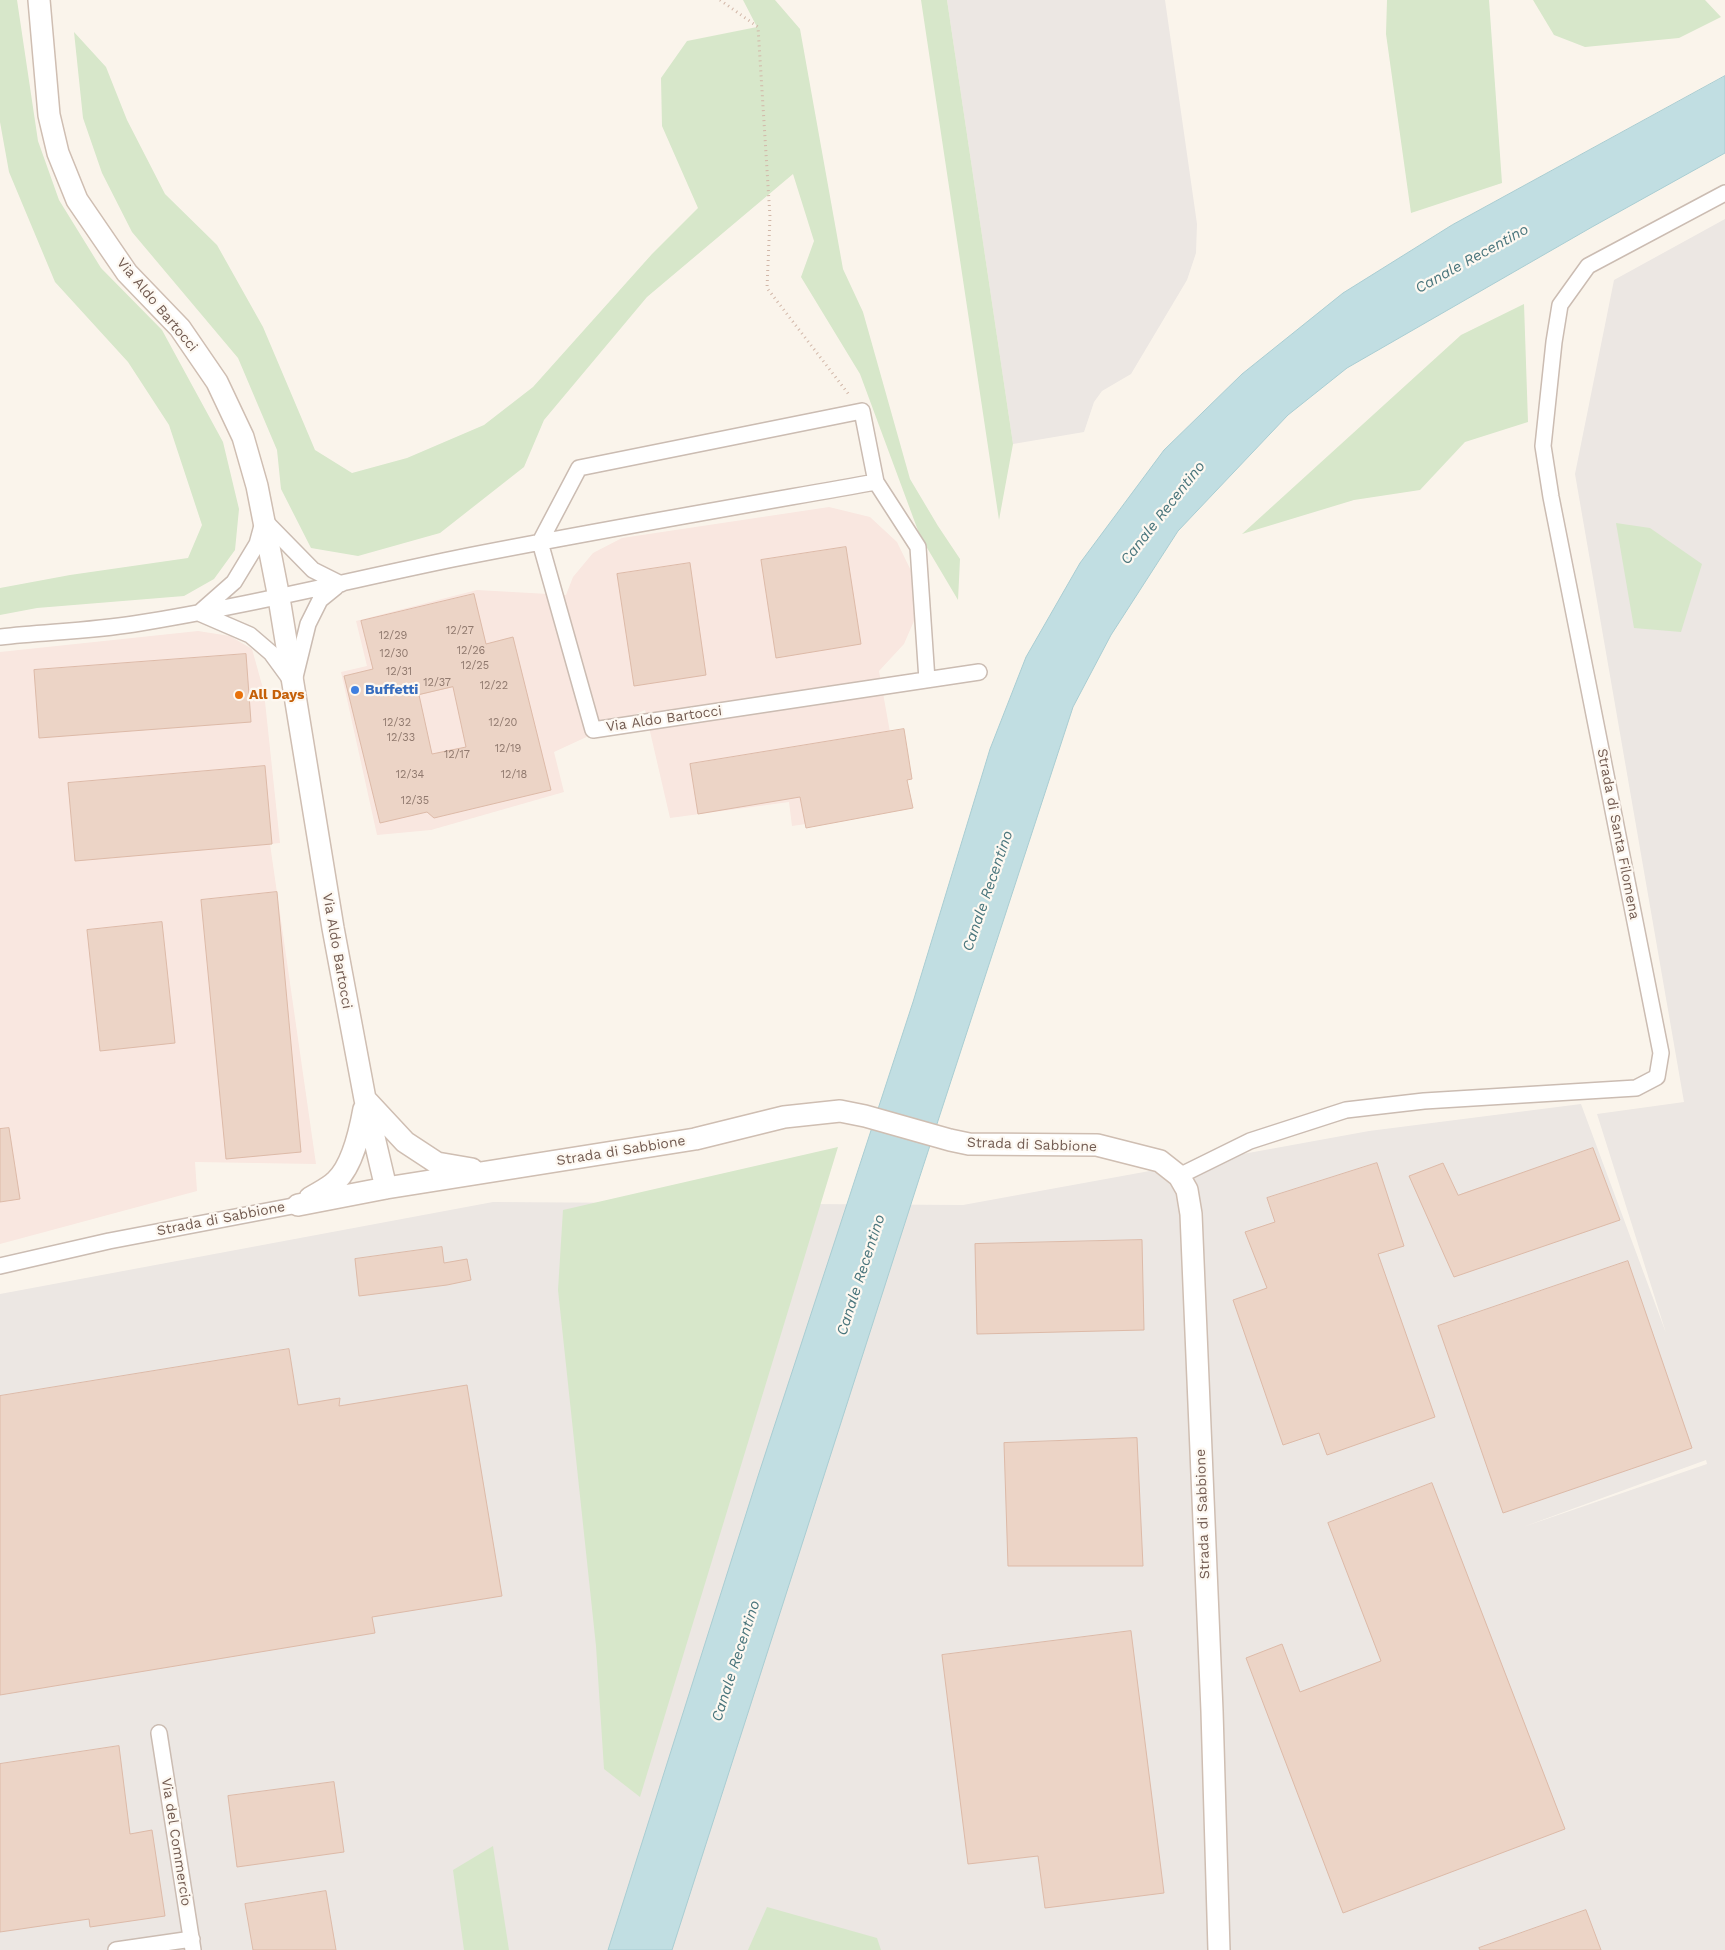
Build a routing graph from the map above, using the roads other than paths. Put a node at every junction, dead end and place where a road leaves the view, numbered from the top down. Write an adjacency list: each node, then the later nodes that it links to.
1 (39, 0): 4 (main road, Via Aldo Bartocci)
2 (1725, 193): 15 (street, Strada di Santa Filomena)
3 (876, 482): 5 (street, Via Aldo Bartocci); 5 (street); 11 (street)
4 (263, 520): 6 (street); 7 (main road, Via Aldo Bartocci); 8 (street, Via Aldo Bartocci)
5 (540, 542): 6 (street, Via Aldo Bartocci); 11 (street, Via Aldo Bartocci)
6 (341, 584): 7 (street, Via Aldo Bartocci); 12 (street, Via Aldo Bartocci)
7 (279, 598): 8 (street, Via Aldo Bartocci); 12 (main road, Via Aldo Bartocci)
8 (199, 612): 9 (street, Via Aldo Bartocci); 12 (street, Via Aldo Bartocci)
9 (0, 636)
10 (979, 672): 11 (street, Via Aldo Bartocci)
11 (927, 680)
12 (293, 683): 13 (main road, Via Aldo Bartocci)
13 (365, 1099): 14 (main road); 16 (main road, Via Aldo Bartocci); 17 (main road, Via Aldo Bartocci)
14 (492, 1172): 15 (main road, Strada di Sabbione); 16 (main road, Strada di Sabbione)
15 (1180, 1176): 22 (main road, Strada di Sabbione)
16 (386, 1188): 17 (main road, Strada di Sabbione)
17 (298, 1205): 18 (street, Strada di Sabbione)
18 (0, 1266)
19 (158, 1734): 20 (street, Via del Commercio)
20 (193, 1944): 21 (street)
21 (116, 1950)
22 (1219, 1950)

